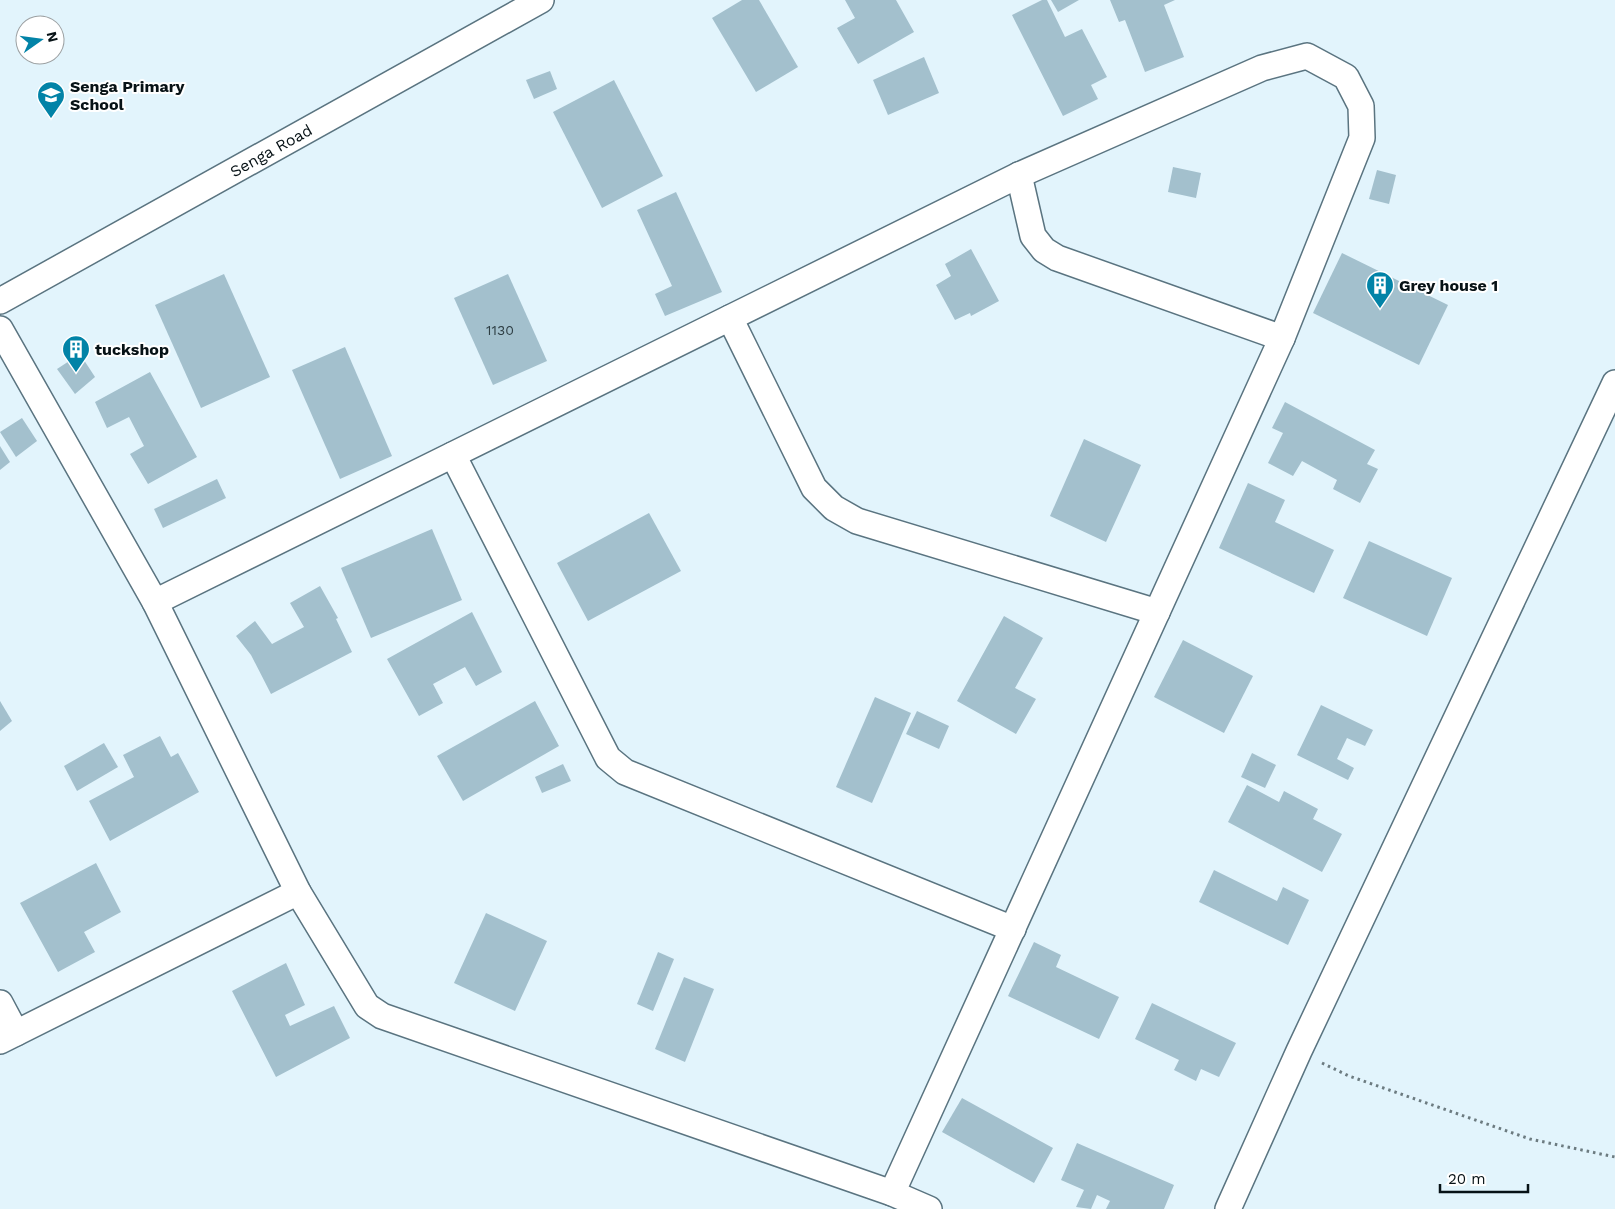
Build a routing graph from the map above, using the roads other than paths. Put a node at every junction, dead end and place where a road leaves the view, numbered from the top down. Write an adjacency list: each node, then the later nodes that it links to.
1 (541, 0): 3 (street, Senga Road)
2 (1020, 175): 4 (street); 6 (street); 6 (street)
3 (0, 301)
4 (730, 318): 8 (street); 10 (street)
5 (0, 329): 9 (street)
6 (1282, 338): 10 (street)
7 (1615, 383): 17 (street)
8 (453, 455): 9 (street); 12 (street)
9 (155, 602): 11 (street)
10 (1157, 612): 12 (street)
11 (298, 892): 14 (street); 15 (street)
12 (1013, 929): 15 (street)
13 (0, 1003): 14 (street)
14 (8, 1037)
15 (892, 1194): 16 (street)
16 (929, 1209)
17 (1228, 1209)

